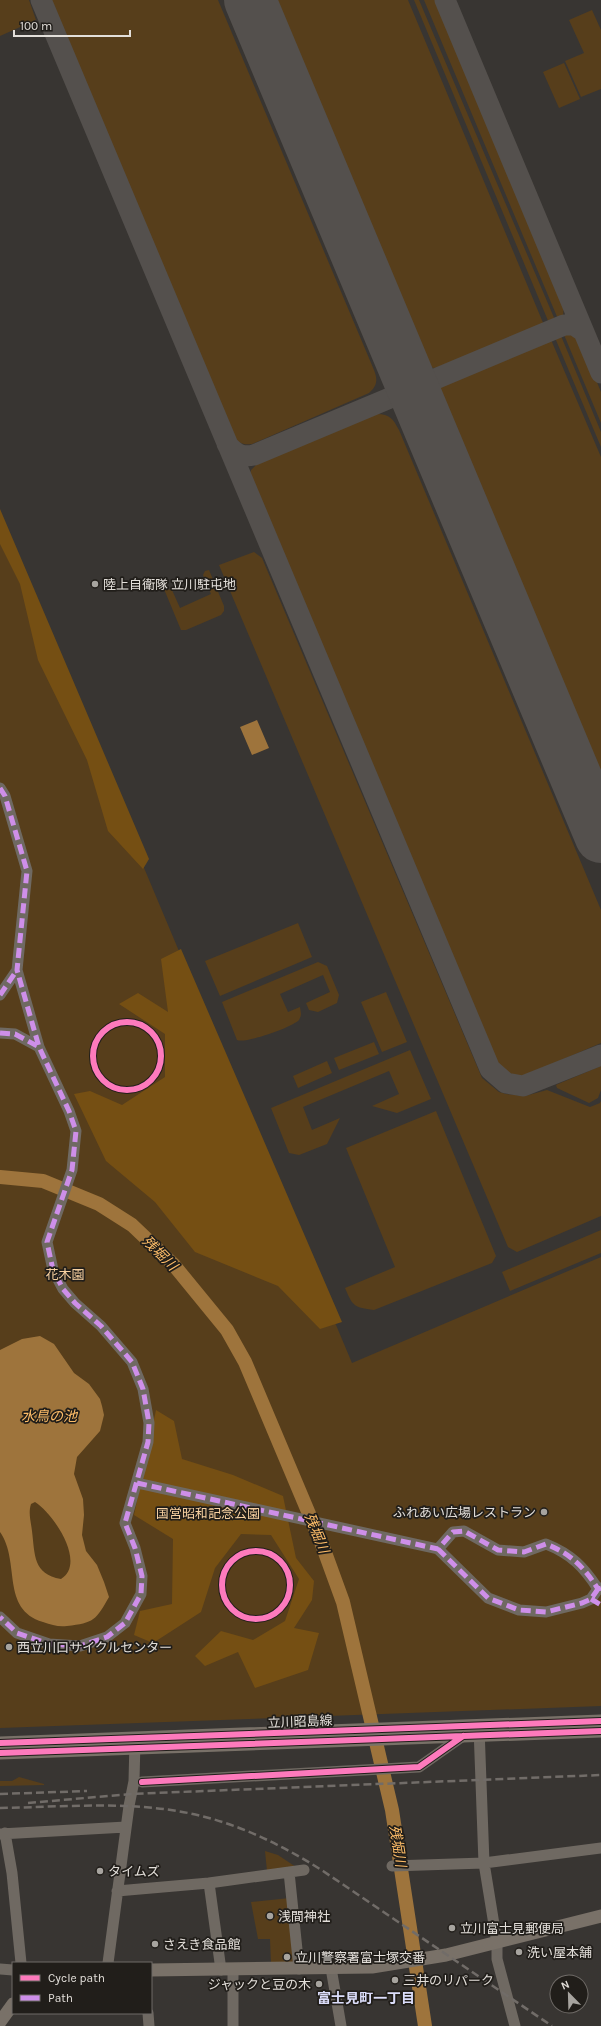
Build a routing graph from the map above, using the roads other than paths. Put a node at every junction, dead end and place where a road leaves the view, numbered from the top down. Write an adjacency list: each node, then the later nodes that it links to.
1 (0, 788): 2 (street)
2 (17, 970): 3 (street); 5 (street)
3 (0, 995)
4 (0, 1033): 5 (street)
5 (39, 1047): 6 (street)
6 (137, 1483): 7 (street); 10 (street)
7 (438, 1548): 8 (street); 9 (street)
8 (600, 1589): 9 (street)
9 (596, 1602)
10 (0, 1617)
11 (601, 1721): 12 (main road, 立川昭島線)
12 (479, 1730): 13 (main road, 立川昭島線); 14 (main road, 立川昭島線); 15 (main road, 立川昭島線); 23 (street)
13 (601, 1731)
14 (394, 1733): 15 (main road, 立川昭島線); 17 (main road, 立川昭島線)
15 (463, 1736): 19 (street)
16 (0, 1743): 17 (main road, 立川昭島線)
17 (135, 1743): 18 (main road, 立川昭島線); 20 (street)
18 (0, 1753)
19 (142, 1782)
20 (126, 1827): 21 (street); 28 (street)
21 (3, 1834): 31 (street)
22 (601, 1848): 23 (street)
23 (484, 1863): 24 (street); 30 (street)
24 (392, 1866)
25 (304, 1870): 26 (street)
26 (289, 1872): 27 (street); 35 (street)
27 (209, 1883): 28 (street); 38 (street)
28 (117, 1891): 32 (street)
29 (601, 1916): 30 (main road)
30 (498, 1943): 33 (main road); 45 (street)
31 (20, 1962)
32 (108, 1962)
33 (331, 1968): 35 (main road); 44 (street)
34 (0, 1969): 36 (street)
35 (299, 1969): 38 (main road)
36 (12, 1970)
37 (152, 1970): 38 (main road)
38 (227, 1970): 43 (street)
39 (12, 2005): 41 (main road)
40 (148, 2014): 42 (street)
41 (0, 2022)
42 (149, 2026)
43 (233, 2026)
44 (341, 2026)
45 (515, 2026)

